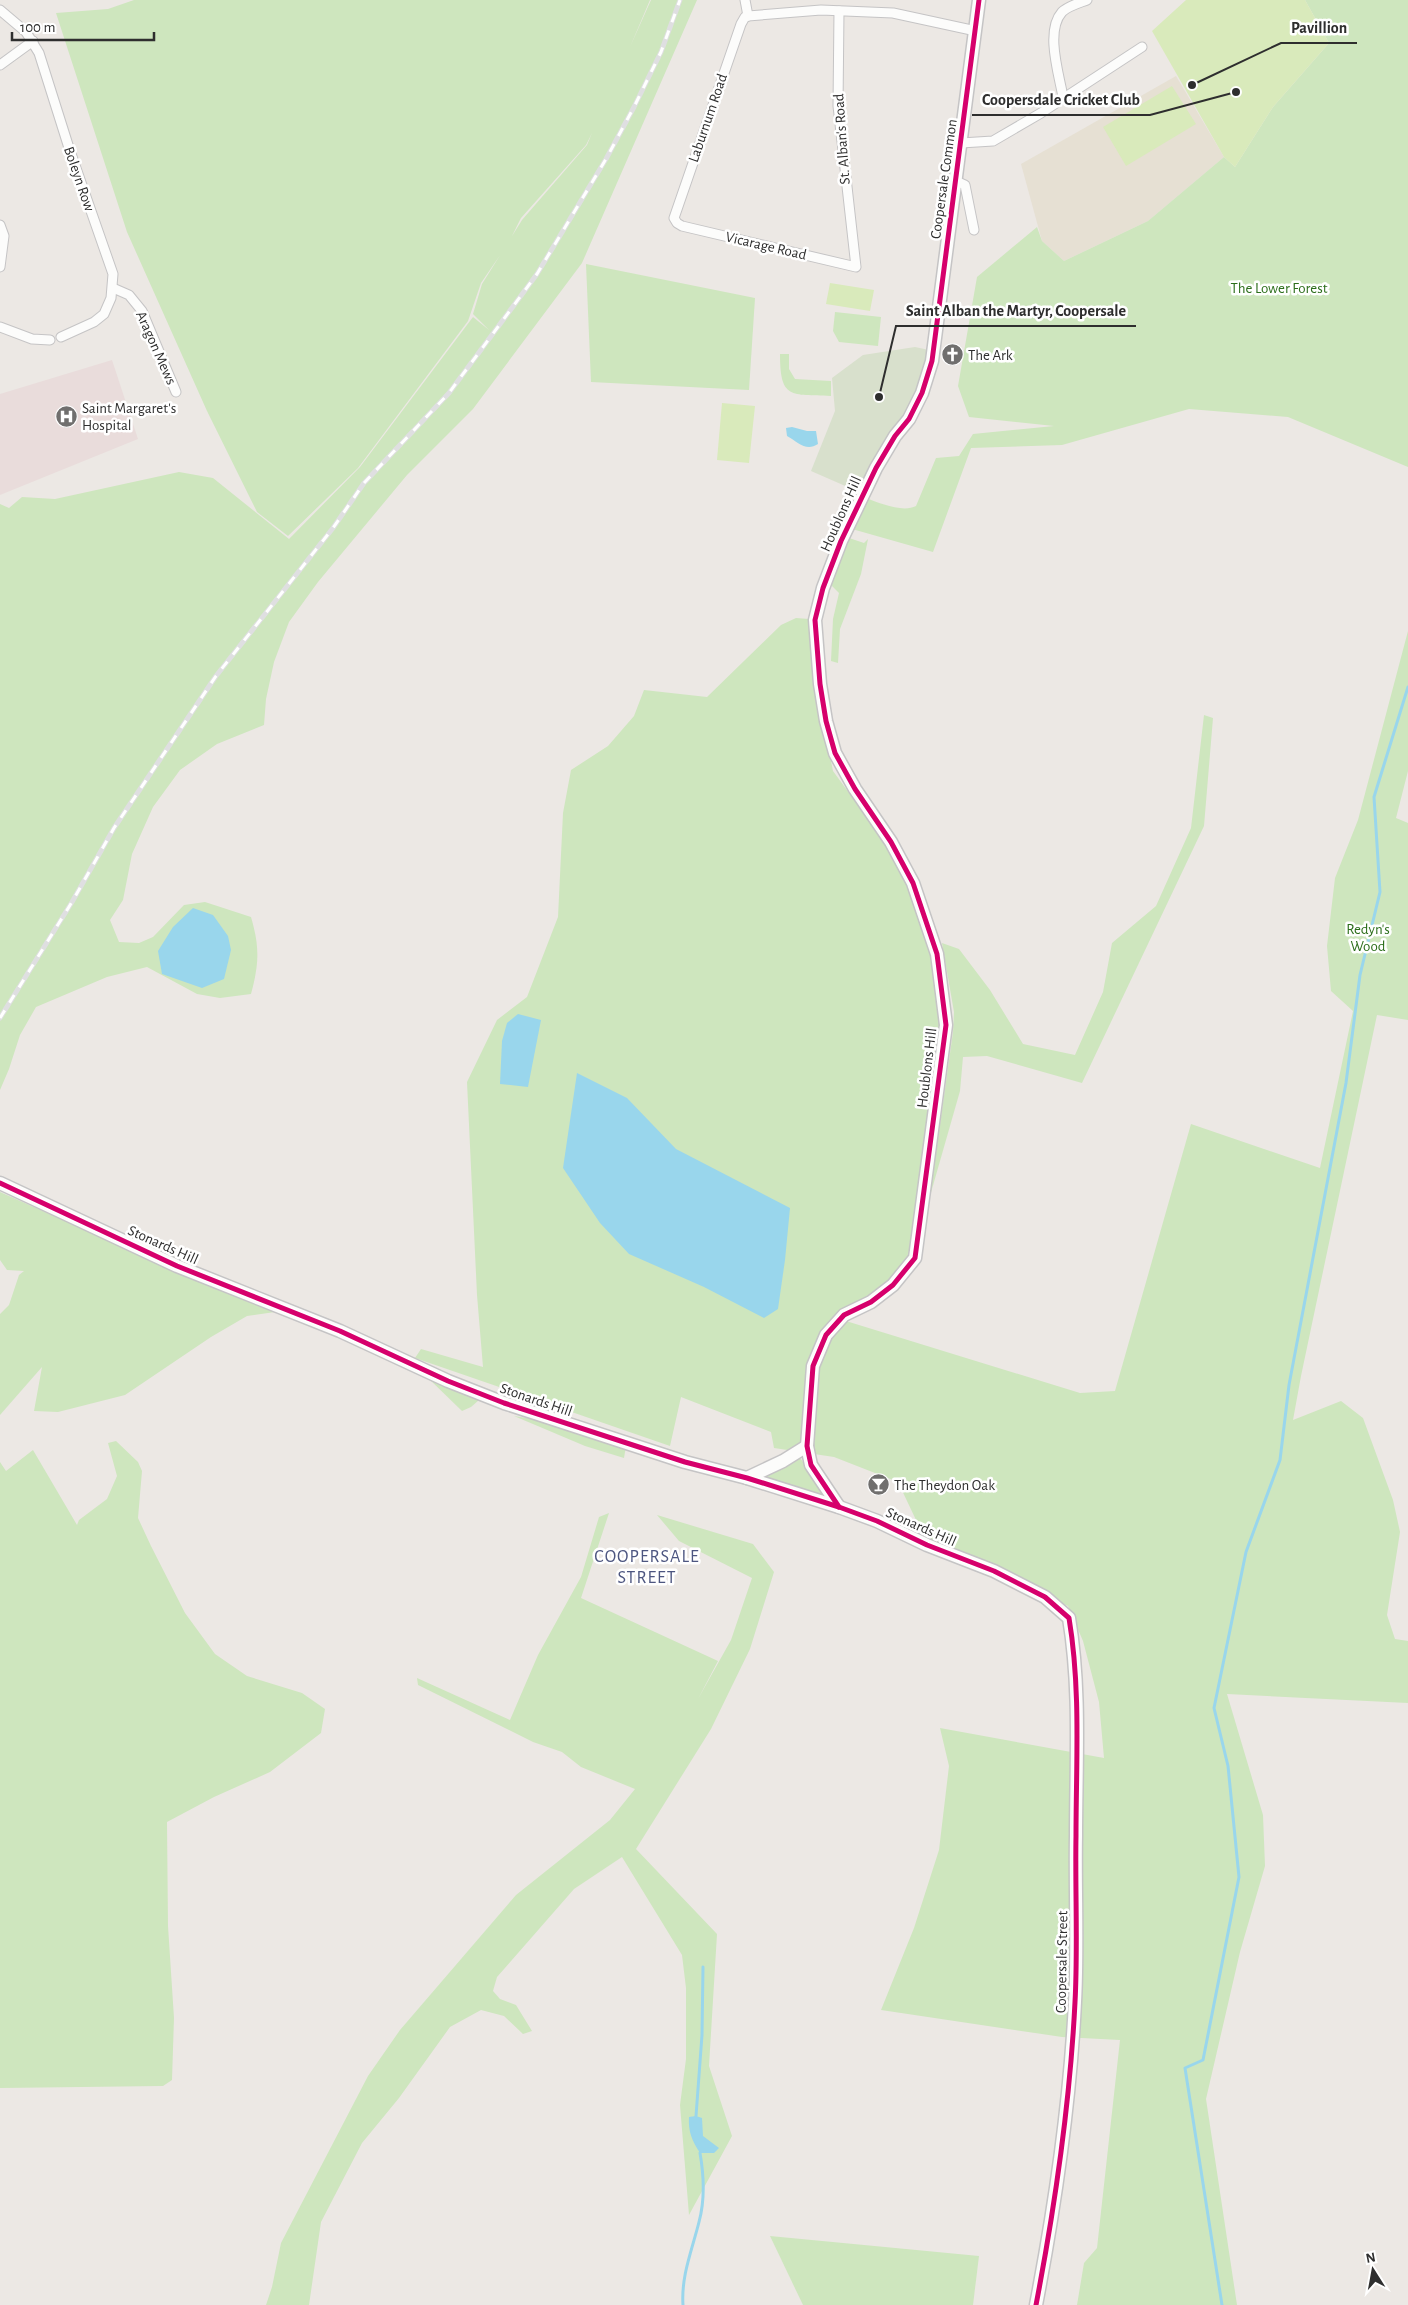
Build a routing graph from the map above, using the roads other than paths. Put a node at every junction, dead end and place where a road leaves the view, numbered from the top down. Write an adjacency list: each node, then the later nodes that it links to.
1 (745, 0): 6 (street)
2 (979, 0): 7 (street, Coopersale Common)
3 (1087, 0): 11 (street)
4 (0, 10): 8 (street, Boleyn Row)
5 (839, 11): 6 (street); 7 (street); 18 (street, St. Alban's Road)
6 (748, 16): 14 (street, Laburnum Road)
7 (976, 31): 12 (street, Coopersale Common)
8 (33, 41): 10 (street); 19 (street, Boleyn Row)
9 (1142, 47): 11 (street)
10 (0, 65)
11 (1063, 97): 12 (street)
12 (961, 143): 13 (street, Coopersale Common)
13 (956, 182): 16 (street); 23 (street, Coopersale Common)
14 (677, 224): 18 (street, Vicarage Road)
15 (0, 225): 17 (street)
16 (974, 230)
17 (0, 267)
18 (856, 267)
19 (113, 288): 21 (street, Boleyn Row); 24 (street, Aragon Mews)
20 (0, 327): 22 (street)
21 (61, 336)
22 (50, 340)
23 (932, 361): 26 (street, Houblons Hill)
24 (176, 392)
25 (0, 1183): 27 (street, Stonards Hill)
26 (807, 1446): 27 (street); 28 (street, Houblons Hill)
27 (747, 1478): 28 (street, Stonards Hill)
28 (839, 1507): 29 (street, Stonards Hill)
29 (1070, 1618): 30 (street, Coopersale Street)
30 (1036, 2305)

